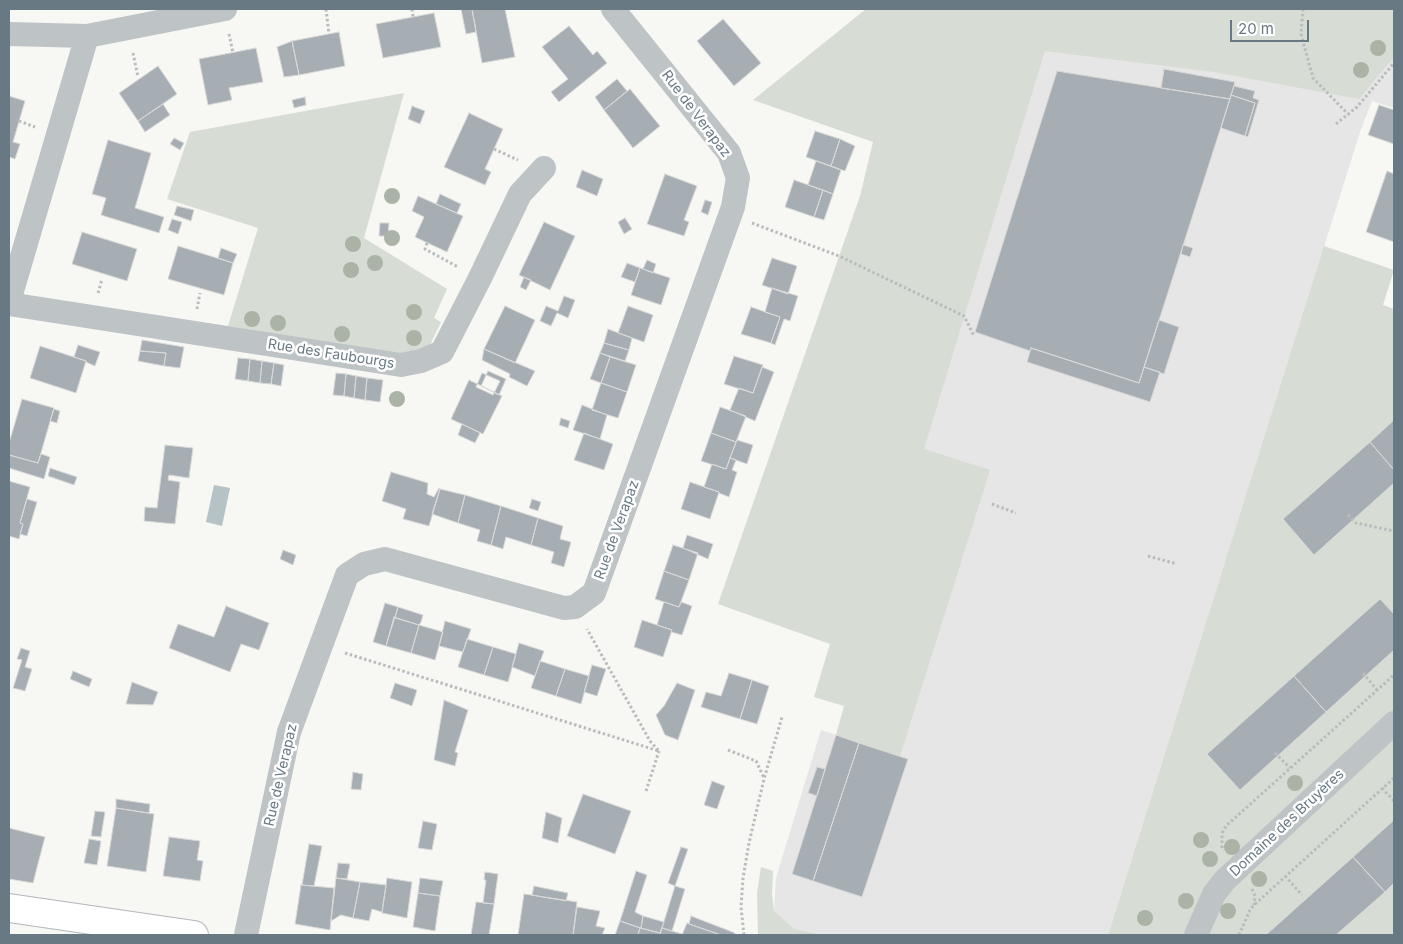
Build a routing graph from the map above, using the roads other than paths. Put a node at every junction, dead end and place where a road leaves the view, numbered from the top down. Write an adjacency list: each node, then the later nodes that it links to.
1 (225, 9): 4 (street)
2 (613, 9): 10 (street, Rue de Verapaz)
3 (9, 34): 4 (street)
4 (87, 36): 6 (street, Rue des Faubourgs)
5 (544, 168): 6 (street, Rue des Faubourgs)
6 (9, 302)
7 (1394, 723): 11 (street, Domaine des Bruyères)
8 (9, 908): 9 (main road)
9 (194, 935)
10 (246, 935)
11 (1196, 935)

